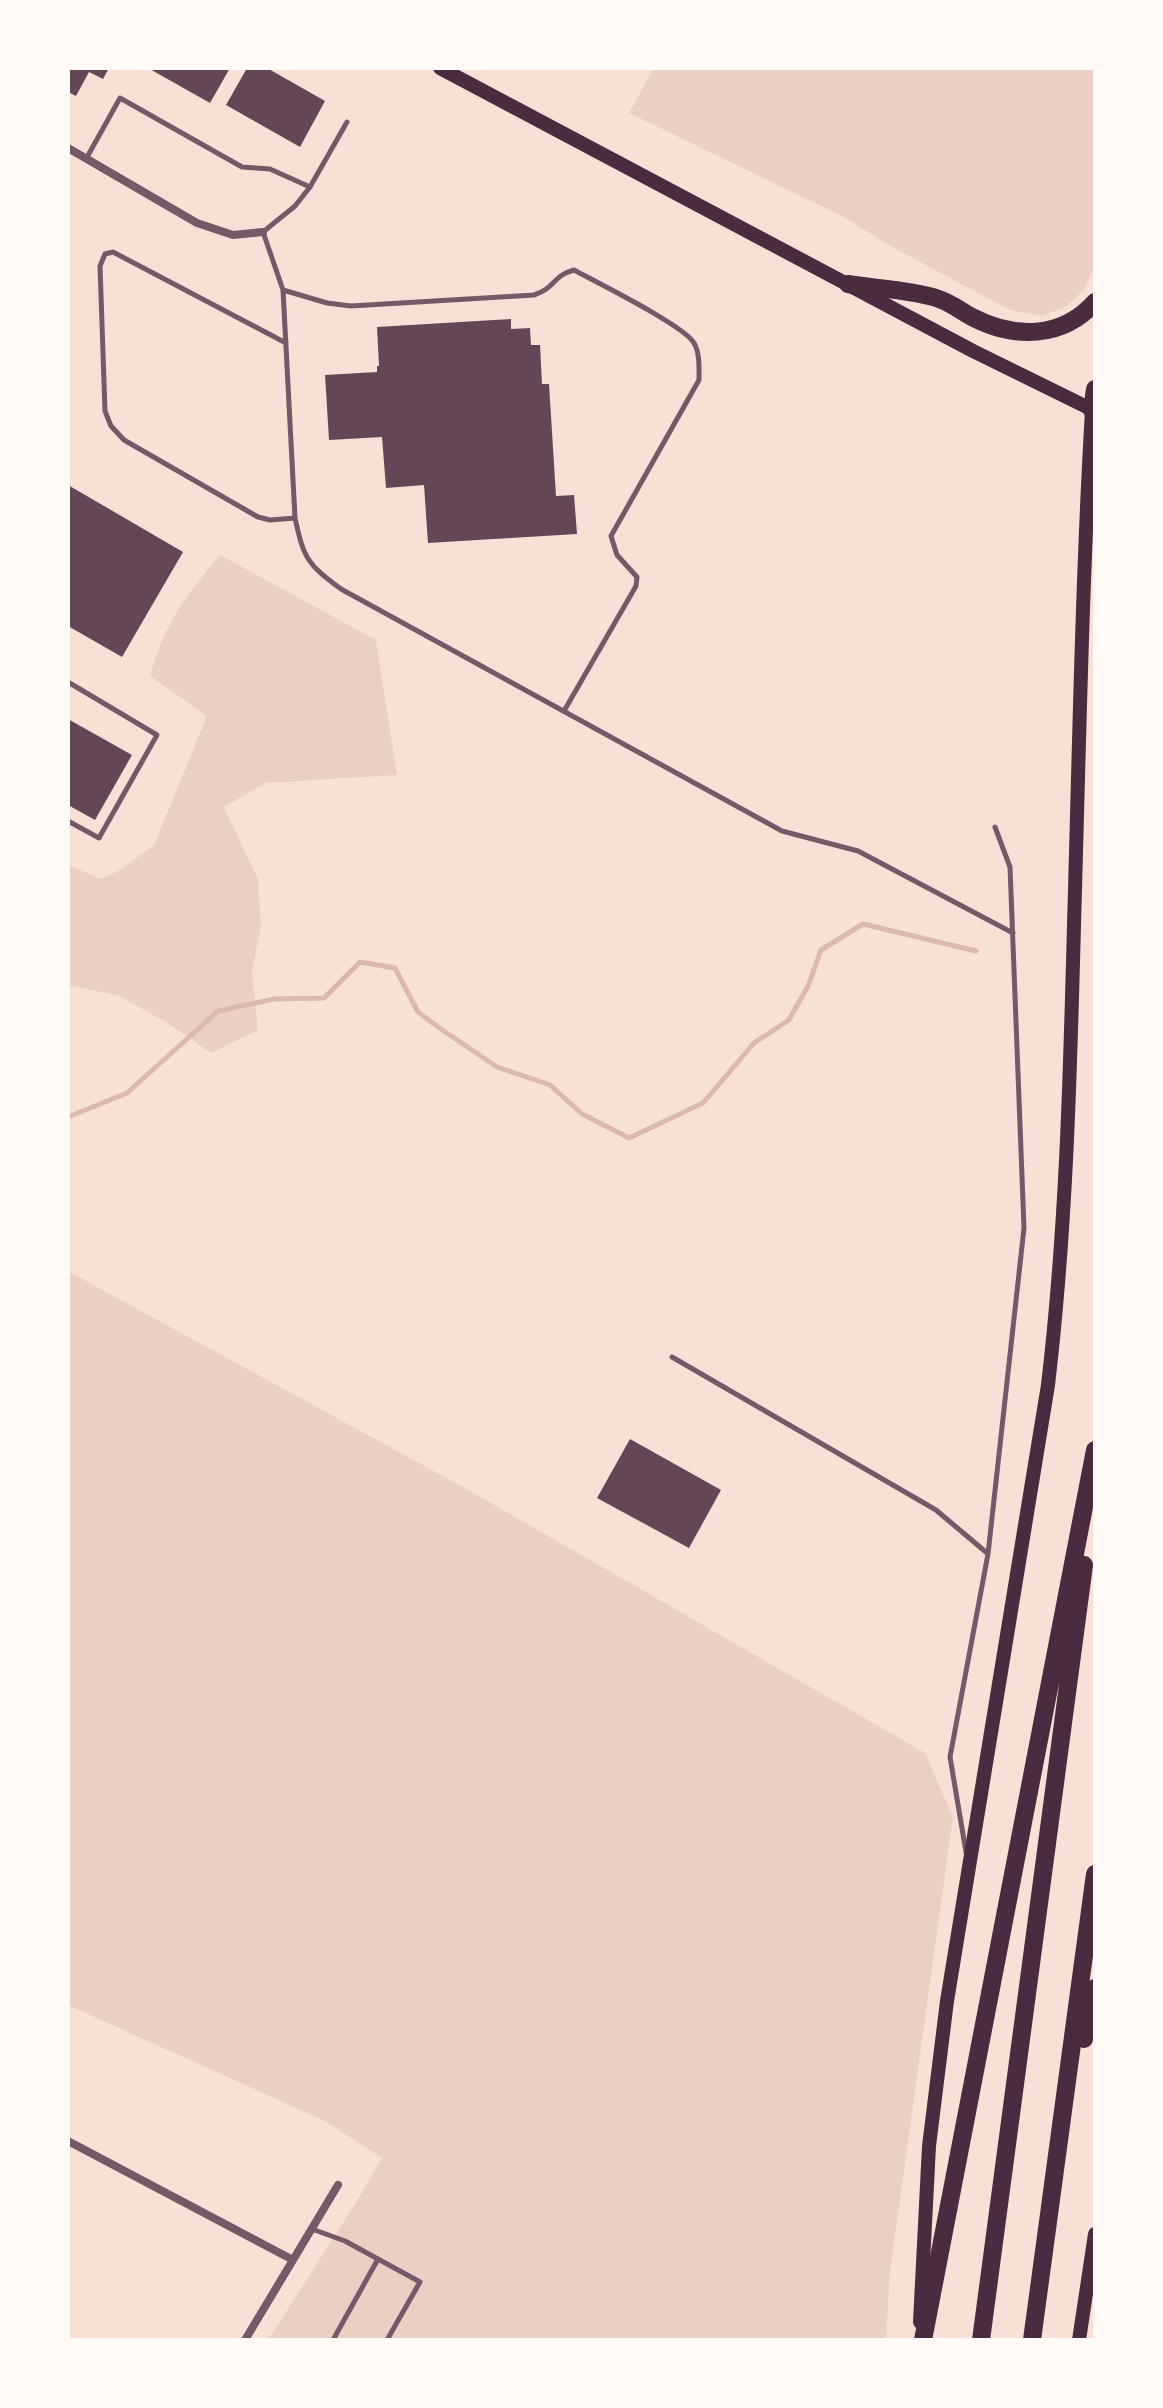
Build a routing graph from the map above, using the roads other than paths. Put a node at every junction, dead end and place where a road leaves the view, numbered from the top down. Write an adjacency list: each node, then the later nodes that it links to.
1 (440, 68): 7 (main road)
2 (347, 122): 5 (lane)
3 (68, 148): 4 (street)
4 (86, 159): 5 (lane); 6 (street)
5 (310, 187): 6 (lane)
6 (263, 232): 8 (lane)
7 (848, 284): 9 (highway); 12 (main road)
8 (283, 290): 10 (lane); 15 (lane)
9 (1095, 302)
10 (286, 343): 13 (lane); 13 (lane)
11 (1095, 389): 12 (highway)
12 (1094, 410): 23 (main road)
13 (295, 518): 15 (lane)
14 (68, 682): 16 (lane)
15 (564, 711): 18 (lane)
16 (68, 821)
17 (995, 827): 18 (lane)
18 (1013, 933): 22 (lane)
19 (672, 1357): 22 (lane)
20 (1095, 1450): 36 (highway)
21 (1095, 1479): 37 (highway)
22 (988, 1554): 23 (lane)
23 (968, 1865): 36 (main road)
24 (1095, 1874): 27 (highway)
25 (1095, 1988): 27 (highway)
26 (68, 2141): 32 (street)
27 (1055, 2171): 38 (highway)
28 (338, 2185): 29 (street)
29 (312, 2229): 31 (lane); 32 (street)
30 (1095, 2234): 39 (main road)
31 (378, 2259): 34 (lane); 35 (lane)
32 (293, 2260): 33 (street)
33 (248, 2339)
34 (333, 2340)
35 (387, 2340)
36 (921, 2340)
37 (981, 2340)
38 (1032, 2340)
39 (1079, 2340)

